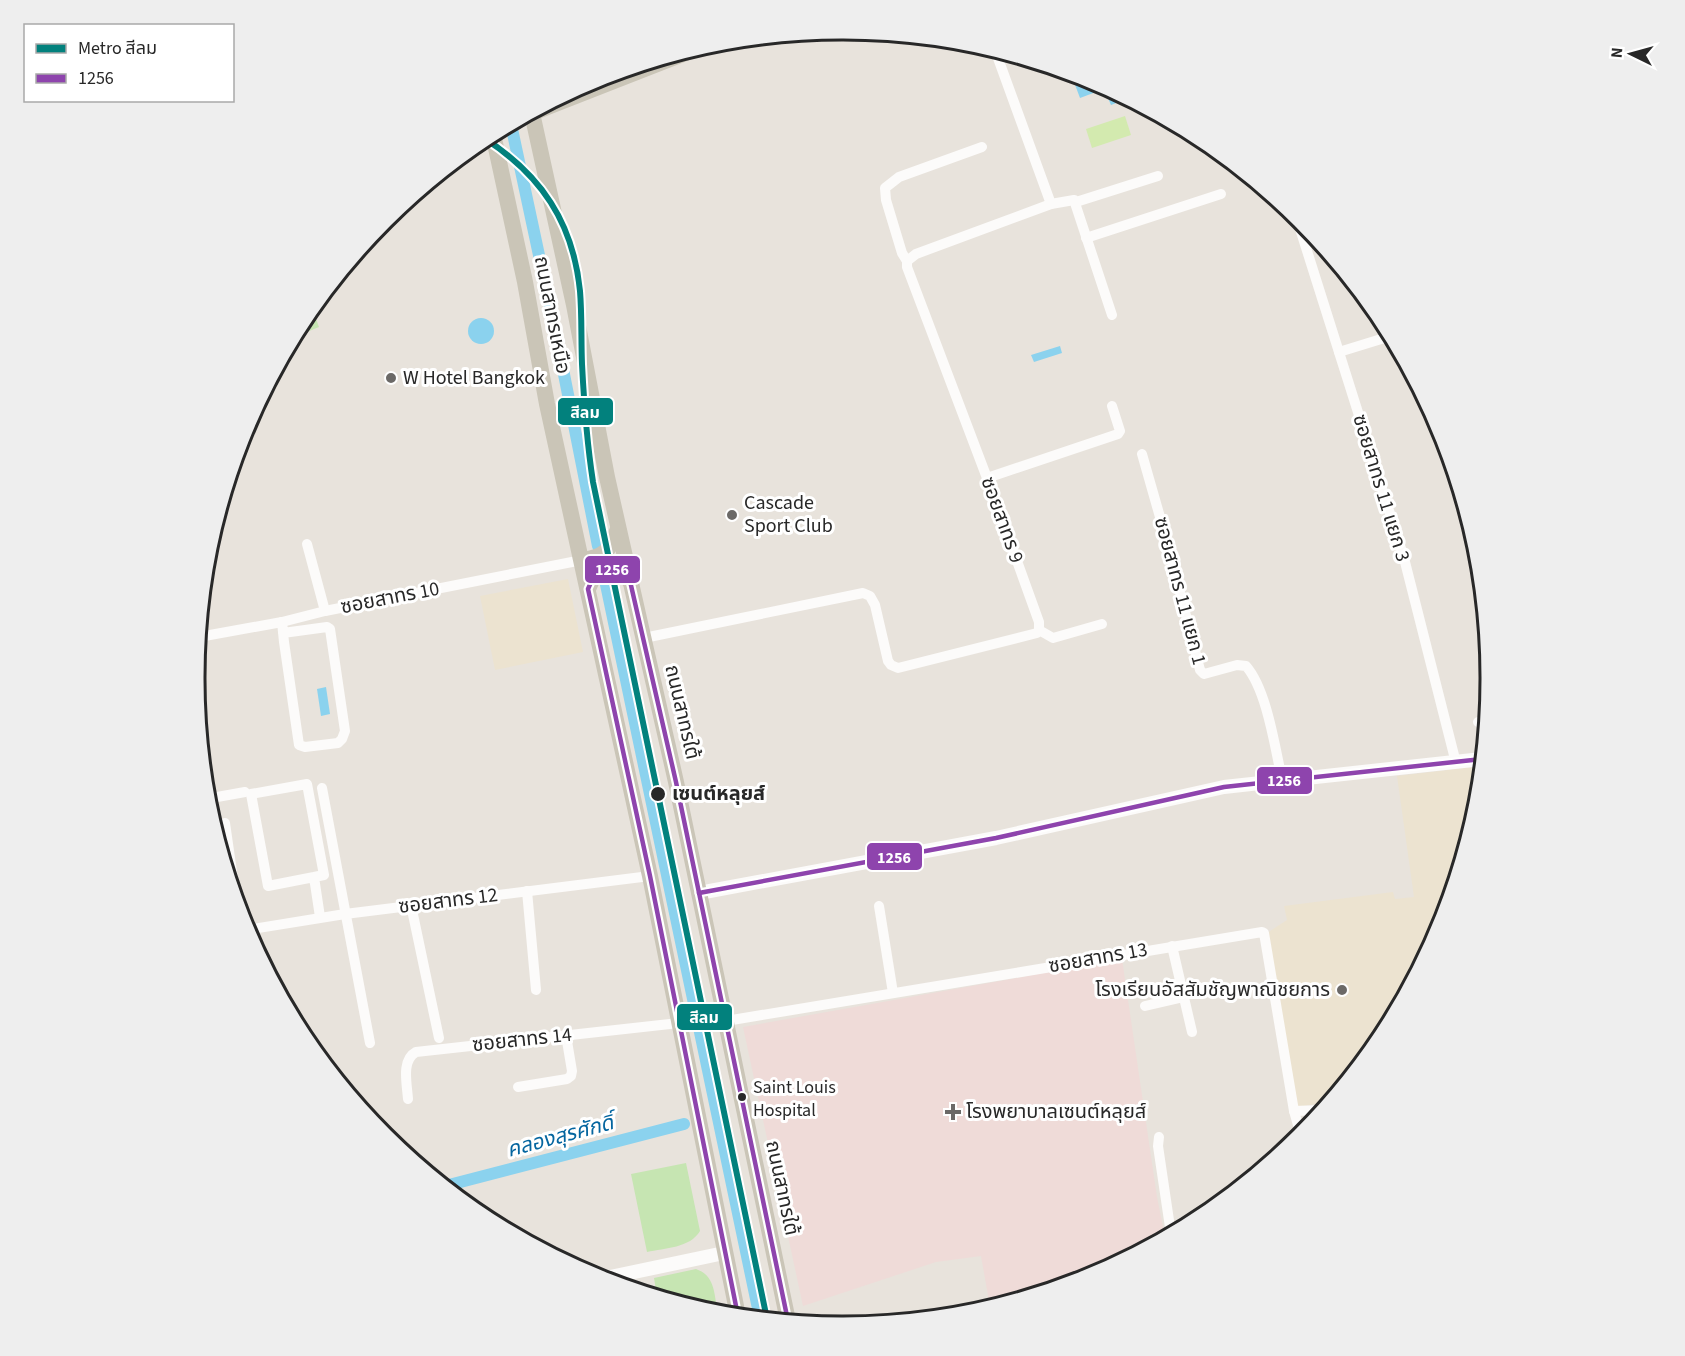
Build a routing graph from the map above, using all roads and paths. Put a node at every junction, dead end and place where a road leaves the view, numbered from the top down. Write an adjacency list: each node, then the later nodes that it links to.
1 (999, 60): 8 (street)
2 (534, 121): 18 (main road, ถนนสาทรใต้)
3 (495, 144): 20 (main road, ถนนสาทรเหนือ)
4 (982, 147): 11 (street, ซอยสาทร 9)
5 (1158, 176): 7 (street)
6 (1221, 194): 9 (street)
7 (1076, 202): 8 (street); 9 (street)
8 (1051, 204): 11 (street)
9 (1086, 238): 12 (street)
10 (1307, 242): 14 (street, ซอยสาทร 11 แยก 3)
11 (907, 261): 17 (street, ซอยสาทร 9)
12 (1112, 315)
13 (1382, 339): 14 (street)
14 (1339, 352): 30 (street, ซอยสาทร 11 แยก 3)
15 (1112, 406): 17 (street)
16 (1142, 454): 31 (street, ซอยสาทร 11 แยก 1)
17 (987, 478): 26 (street, ซอยสาทร 9)
18 (618, 529): 20 (main road); 21 (main road, ถนนสาทรใต้)
19 (307, 544): 23 (street)
20 (582, 560): 22 (main road, ถนนสาทรเหนือ); 23 (street, ซอยสาทร 10)
21 (630, 581): 22 (main road); 28 (main road, ถนนสาทรใต้)
22 (588, 589): 37 (main road, ถนนสาทรเหนือ)
23 (325, 610): 25 (street, ซอยสาทร 10)
24 (1102, 624): 26 (street)
25 (282, 628): 25 (street); 27 (street, ซอยสาทร 10)
26 (1039, 630): 28 (street)
27 (206, 636)
28 (644, 638): 40 (main road, ถนนสาทรใต้)
29 (1475, 760): 30 (street)
30 (1456, 763): 31 (street)
31 (1282, 780): 40 (street)
32 (322, 788): 43 (street)
33 (245, 792): 34 (street)
34 (216, 797)
35 (225, 823): 36 (street)
36 (229, 848)
37 (650, 876): 39 (street, ซอยสาทร 12); 52 (main road, ถนนสาทรเหนือ)
38 (314, 877): 38 (street); 44 (street)
39 (527, 891): 41 (street, ซอยสาทร 12); 47 (street)
40 (699, 893): 51 (main road, ถนนสาทรใต้)
41 (411, 905): 43 (street, ซอยสาทร 12); 55 (street)
42 (879, 906): 48 (street)
43 (345, 914): 44 (street, ซอยสาทร 12); 56 (street)
44 (320, 917): 45 (street, ซอยสาทร 12)
45 (257, 928)
46 (1172, 946): 48 (street, ซอยสาทร 13); 49 (street); 60 (street, ซอยสาทร 13)
47 (536, 990)
48 (893, 993): 51 (street, ซอยสาทร 13)
49 (1184, 997): 50 (street); 53 (street)
50 (1145, 1006)
51 (726, 1021): 67 (main road, ถนนสาทรใต้)
52 (680, 1023): 54 (street, ซอยสาทร 14); 64 (main road, ถนนสาทรเหนือ)
53 (1192, 1032)
54 (566, 1035): 57 (street); 58 (street, ซอยสาทร 14)
55 (439, 1038)
56 (370, 1043)
57 (519, 1087)
58 (408, 1099)
59 (1310, 1110): 60 (street)
60 (1294, 1111): 61 (street)
61 (1298, 1124)
62 (1159, 1137): 63 (street)
63 (1170, 1225)
64 (724, 1253): 65 (street); 66 (main road, ถนนสาทรเหนือ)
65 (620, 1275)
66 (736, 1306)
67 (786, 1313)

